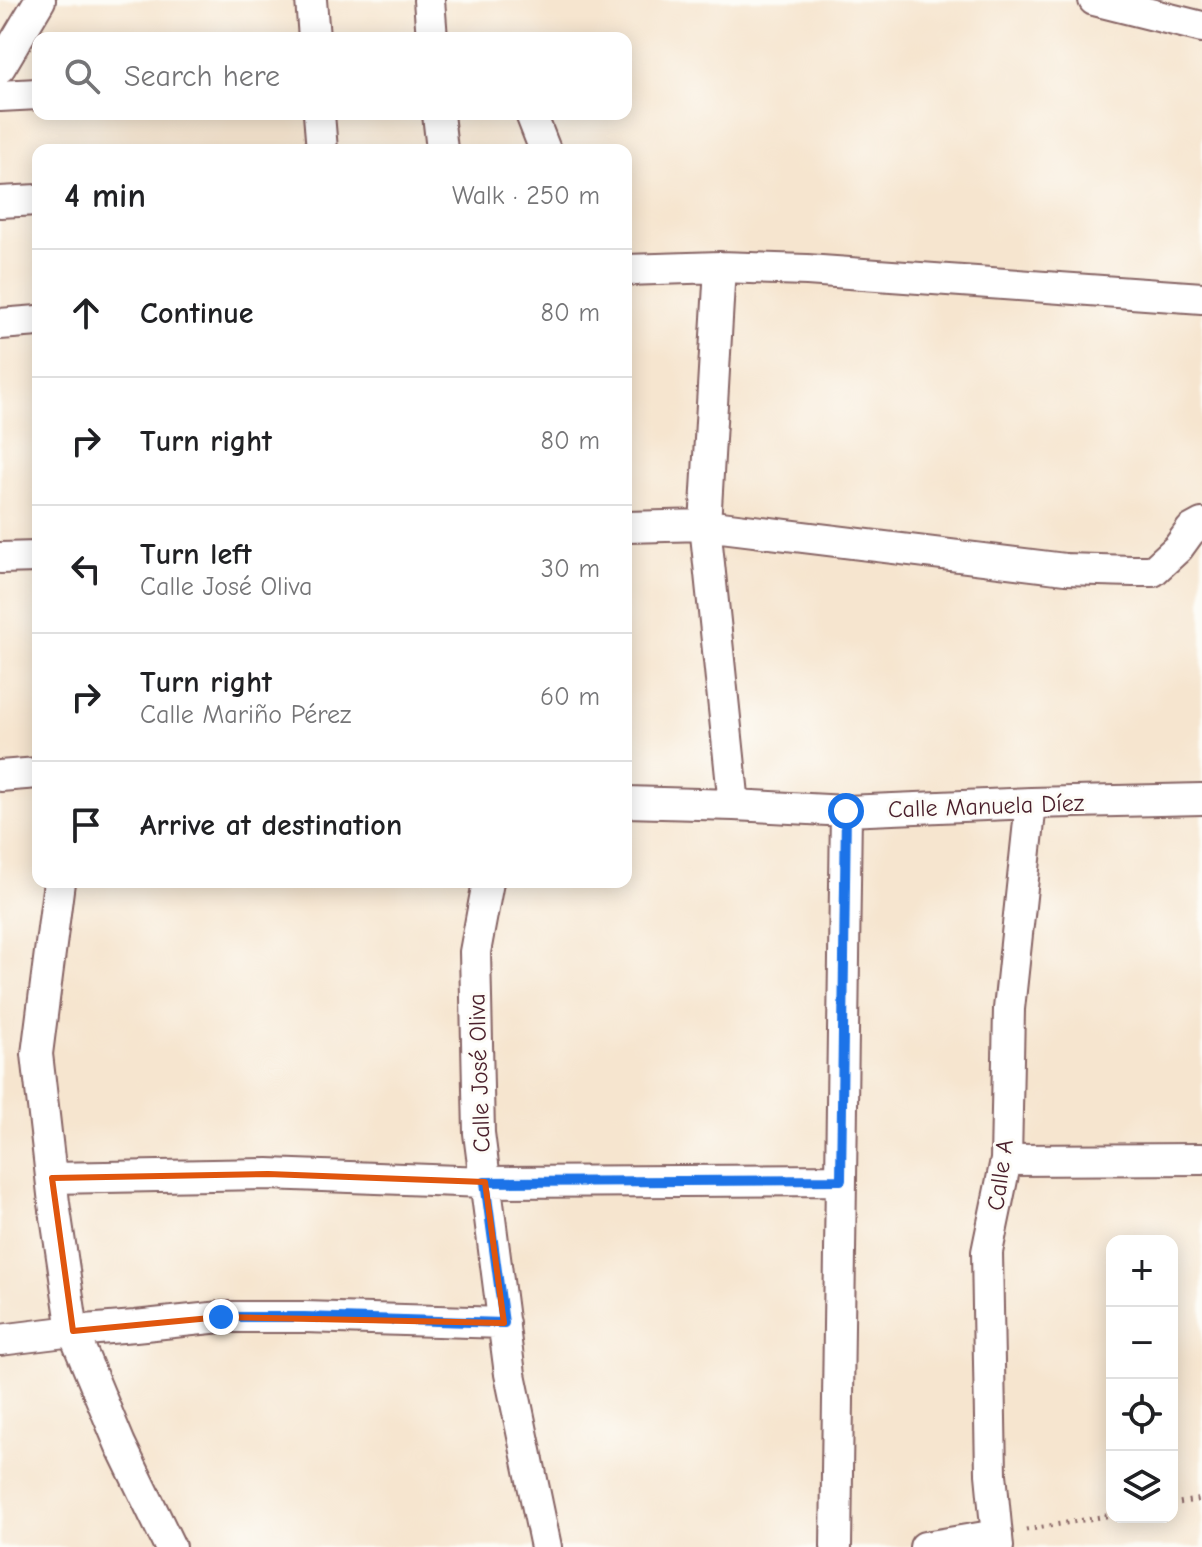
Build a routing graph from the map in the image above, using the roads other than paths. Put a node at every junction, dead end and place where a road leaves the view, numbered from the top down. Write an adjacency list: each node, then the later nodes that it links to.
1 (40, 0): 8 (street)
2 (311, 0): 6 (street)
3 (429, 0): 7 (street)
4 (1094, 0): 5 (street)
5 (1201, 19)
6 (314, 32)
7 (432, 32)
8 (0, 67)
9 (32, 94): 10 (street)
10 (0, 96)
11 (320, 120): 14 (street)
12 (439, 120): 15 (street)
13 (533, 120): 16 (street)
14 (322, 144)
15 (441, 144)
16 (543, 144)
17 (32, 200): 18 (street)
18 (0, 202)
19 (720, 267): 20 (street); 21 (street); 25 (street)
20 (632, 270)
21 (1202, 298)
22 (32, 321): 23 (street)
23 (0, 324)
24 (1202, 524): 25 (street)
25 (705, 525): 26 (street); 34 (street)
26 (632, 527)
27 (32, 557): 28 (street)
28 (0, 558)
29 (32, 773): 30 (street)
30 (0, 776)
31 (1202, 799): 33 (street, Calle Manuela Díez)
32 (632, 802): 34 (street, Calle Manuela Díez)
33 (1031, 803): 35 (street, Calle Manuela Díez); 39 (street, Calle A)
34 (734, 805): 35 (street, Calle Manuela Díez)
35 (846, 811): 41 (street)
36 (58, 888): 40 (street)
37 (487, 888): 42 (street, Calle José Oliva)
38 (1202, 1159): 39 (street)
39 (1006, 1160): 46 (street, Calle A)
40 (52, 1178): 42 (street); 44 (street)
41 (841, 1180): 42 (street); 49 (street)
42 (485, 1182): 43 (street, Calle José Oliva)
43 (504, 1323): 44 (street); 48 (street, Calle José Oliva)
44 (73, 1331): 45 (street); 47 (street)
45 (0, 1340)
46 (997, 1541): 50 (street)
47 (170, 1547)
48 (546, 1547)
49 (836, 1547)
50 (925, 1547)

